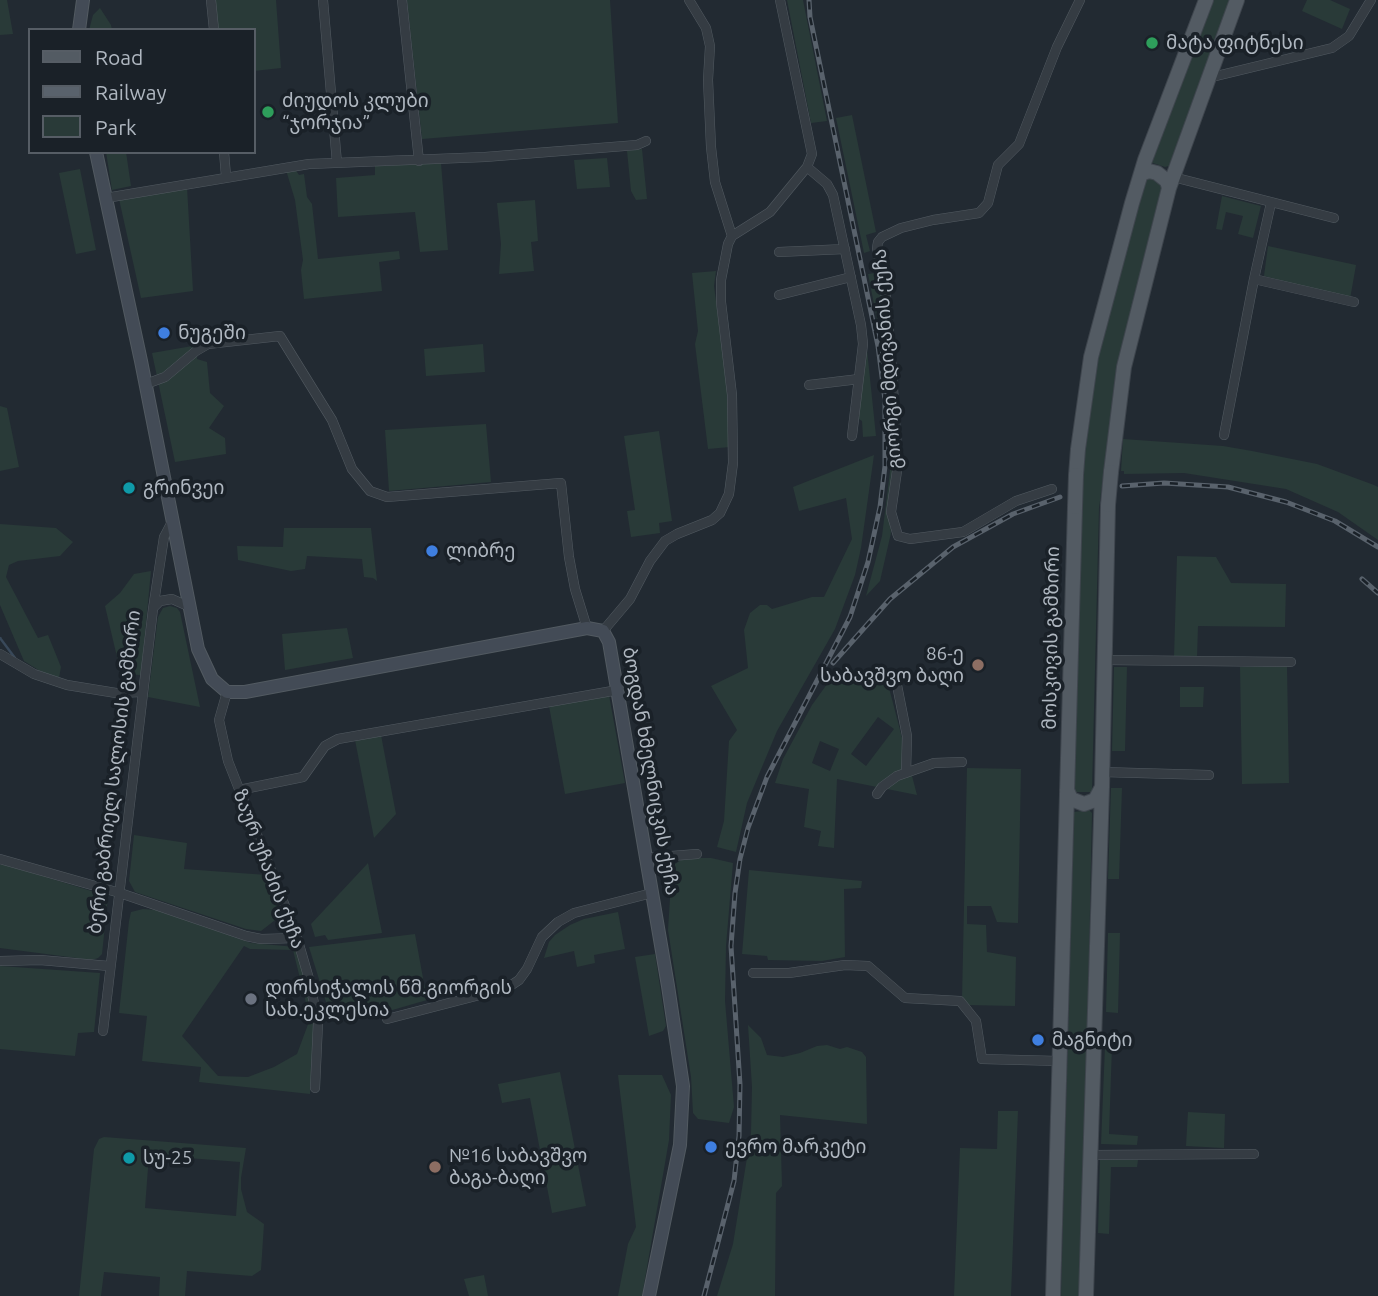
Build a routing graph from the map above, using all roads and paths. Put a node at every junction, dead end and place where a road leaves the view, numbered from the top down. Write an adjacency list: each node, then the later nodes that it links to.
1 (83, 0): 11 (main road)
2 (211, 0): 12 (street)
3 (323, 0): 18 (street)
4 (402, 0): 17 (street)
5 (689, 0): 26 (street)
6 (780, 0): 19 (street)
7 (1080, 0): 38 (street, გიორგი მდივანის ქუჩა)
8 (1206, 0): 20 (main road, მოსკოვის გამზირი)
9 (1237, 0): 13 (main road)
10 (1371, 0): 13 (street)
11 (79, 28)
12 (214, 28)
13 (1208, 78): 22 (main road)
14 (646, 141): 17 (street)
15 (96, 154): 23 (main road)
16 (224, 154): 21 (street)
17 (419, 161): 18 (street)
18 (337, 163): 21 (street)
19 (807, 167): 26 (street); 27 (street)
20 (1141, 174): 22 (main road); 57 (main road, მოსკოვის გამზირი, bridge)
21 (226, 176): 23 (street)
22 (1171, 183): 24 (street); 45 (main road, bridge)
23 (106, 198): 34 (main road)
24 (1270, 203): 25 (street); 30 (street)
25 (1334, 218)
26 (732, 236): 43 (street)
27 (845, 249): 28 (street); 29 (street)
28 (779, 252)
29 (851, 277): 31 (street); 33 (street)
30 (1254, 279): 32 (street); 36 (street)
31 (779, 295)
32 (1354, 302)
33 (859, 379): 35 (street); 37 (street)
34 (146, 384): 39 (main road); 42 (street)
35 (809, 385)
36 (1224, 435)
37 (852, 436)
38 (1052, 489)
39 (173, 520): 40 (main road); 41 (street, ბერი გაბრიელ სალოსის გამზირი)
40 (190, 607): 41 (street); 50 (main road)
41 (153, 609): 49 (street, ბერი გაბრიელ სალოსის გამზირი)
42 (587, 628): 43 (main road, ბოგდან ხმელნიცკის ქუჩა); 50 (main road, ბოგდან ხმელნიცკის ქუჩა)
43 (603, 631): 48 (main road, ბოგდან ხმელნიცკის ქუჩა)
44 (0, 654): 49 (street)
45 (1105, 660): 46 (street); 52 (main road)
46 (1291, 662)
47 (895, 675): 53 (street)
48 (618, 690): 56 (street); 60 (main road, ბოგდან ხმელნიცკის ქუჩა)
49 (143, 692): 62 (street, ბერი გაბრიელ სალოსის გამზირი)
50 (227, 692): 56 (street, ზაურ უჩაძის ქუჩა)
51 (961, 762): 53 (street)
52 (1102, 772): 54 (street); 55 (main road)
53 (906, 773): 58 (street)
54 (1209, 775)
55 (1102, 787): 57 (main road); 73 (main road)
56 (239, 790): 64 (street, ზაურ უჩაძის ქუჩა)
57 (1067, 790): 70 (main road, მოსკოვის გამზირი)
58 (877, 794)
59 (697, 853): 60 (street)
60 (646, 858): 63 (main road, ბოგდან ხმელნიცკის ქუჩა)
61 (0, 859): 62 (street)
62 (120, 893): 64 (street); 66 (street, ბერი გაბრიელ სალოსის გამზირი)
63 (652, 893): 68 (street); 74 (main road, ბოგდან ხმელნიცკის ქუჩა)
64 (297, 938): 71 (street, ზაურ უჩაძის ქუჩა)
65 (0, 961): 66 (street)
66 (109, 966): 69 (street, ბერი გაბრიელ სალოსის გამზირი)
67 (753, 972): 70 (street)
68 (387, 1018)
69 (103, 1031)
70 (1059, 1061): 75 (main road, მოსკოვის გამზირი)
71 (315, 1088)
72 (1254, 1153): 73 (street)
73 (1091, 1154): 76 (main road)
74 (649, 1296)
75 (1054, 1296)
76 (1086, 1296)

